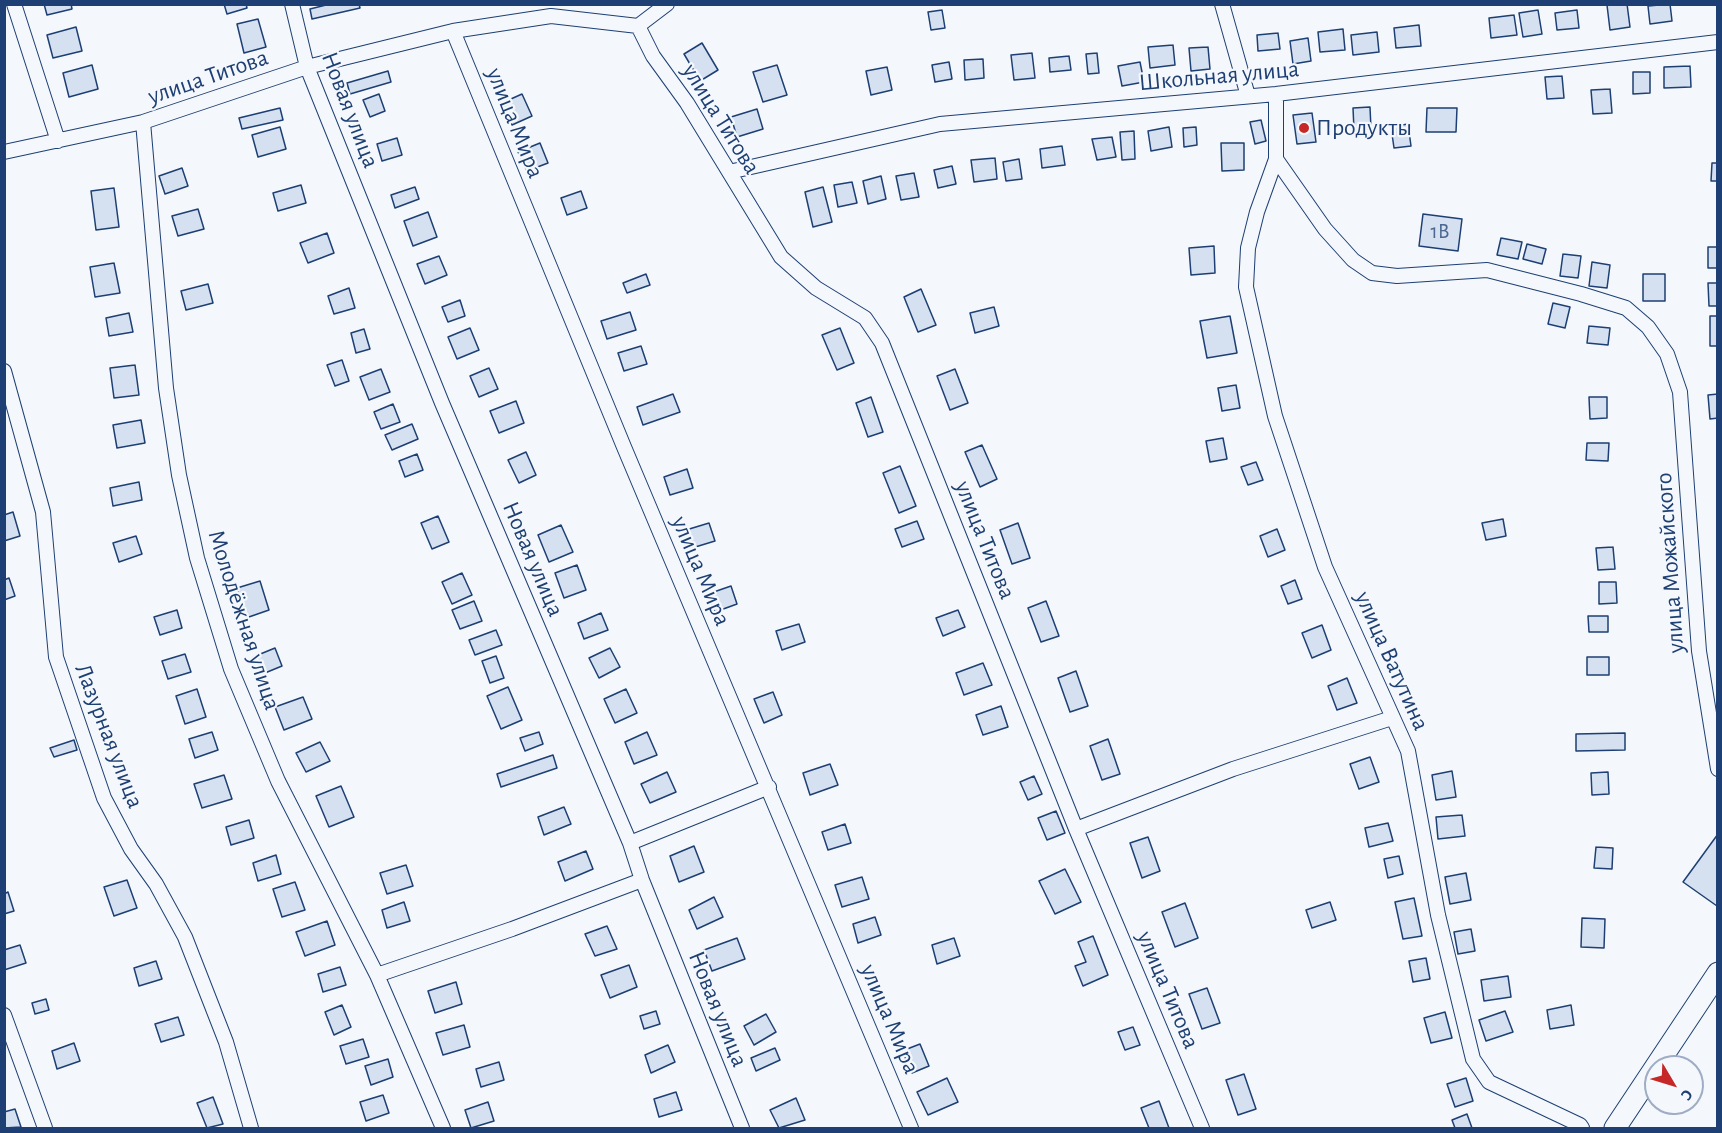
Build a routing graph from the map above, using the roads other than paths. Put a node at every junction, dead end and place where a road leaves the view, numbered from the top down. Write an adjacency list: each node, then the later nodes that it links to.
1 (14, 4): 13 (street)
2 (292, 4): 9 (street, Новая улица)
3 (667, 4): 6 (street)
4 (1222, 4): 11 (street)
5 (550, 10): 6 (street, улица Титова); 7 (street, улица Титова)
6 (638, 26): 16 (street, улица Титова)
7 (453, 31): 9 (street, улица Титова); 20 (street, улица Мира)
8 (1718, 42): 10 (street, Школьная улица)
9 (307, 68): 12 (street, улица Титова); 22 (street, Новая улица)
10 (1276, 94): 11 (street, Школьная улица); 15 (street, улица Ватутина)
11 (1248, 96): 16 (street, Школьная улица)
12 (142, 122): 13 (street, улица Титова); 25 (street, Молодёжная улица)
13 (58, 141): 14 (street, улица Титова)
14 (4, 152)
15 (1276, 159): 18 (street, улица Ватутина); 19 (street, улица Можайского)
16 (729, 172): 21 (street, улица Титова)
17 (4, 371): 28 (street, Лазурная улица)
18 (1392, 718): 21 (street); 33 (street, улица Ватутина)
19 (1718, 770)
20 (768, 787): 22 (street); 31 (street, улица Мира)
21 (1076, 829): 32 (street, улица Титова)
22 (630, 843): 23 (street, Новая улица)
23 (642, 880): 25 (street); 30 (street, Новая улица)
24 (1718, 973): 34 (main road)
25 (377, 975): 29 (street, Молодёжная улица)
26 (4, 1015): 27 (street)
27 (45, 1128)
28 (251, 1128)
29 (443, 1128)
30 (742, 1128)
31 (911, 1128)
32 (1202, 1128)
33 (1581, 1128)
34 (1615, 1128)

